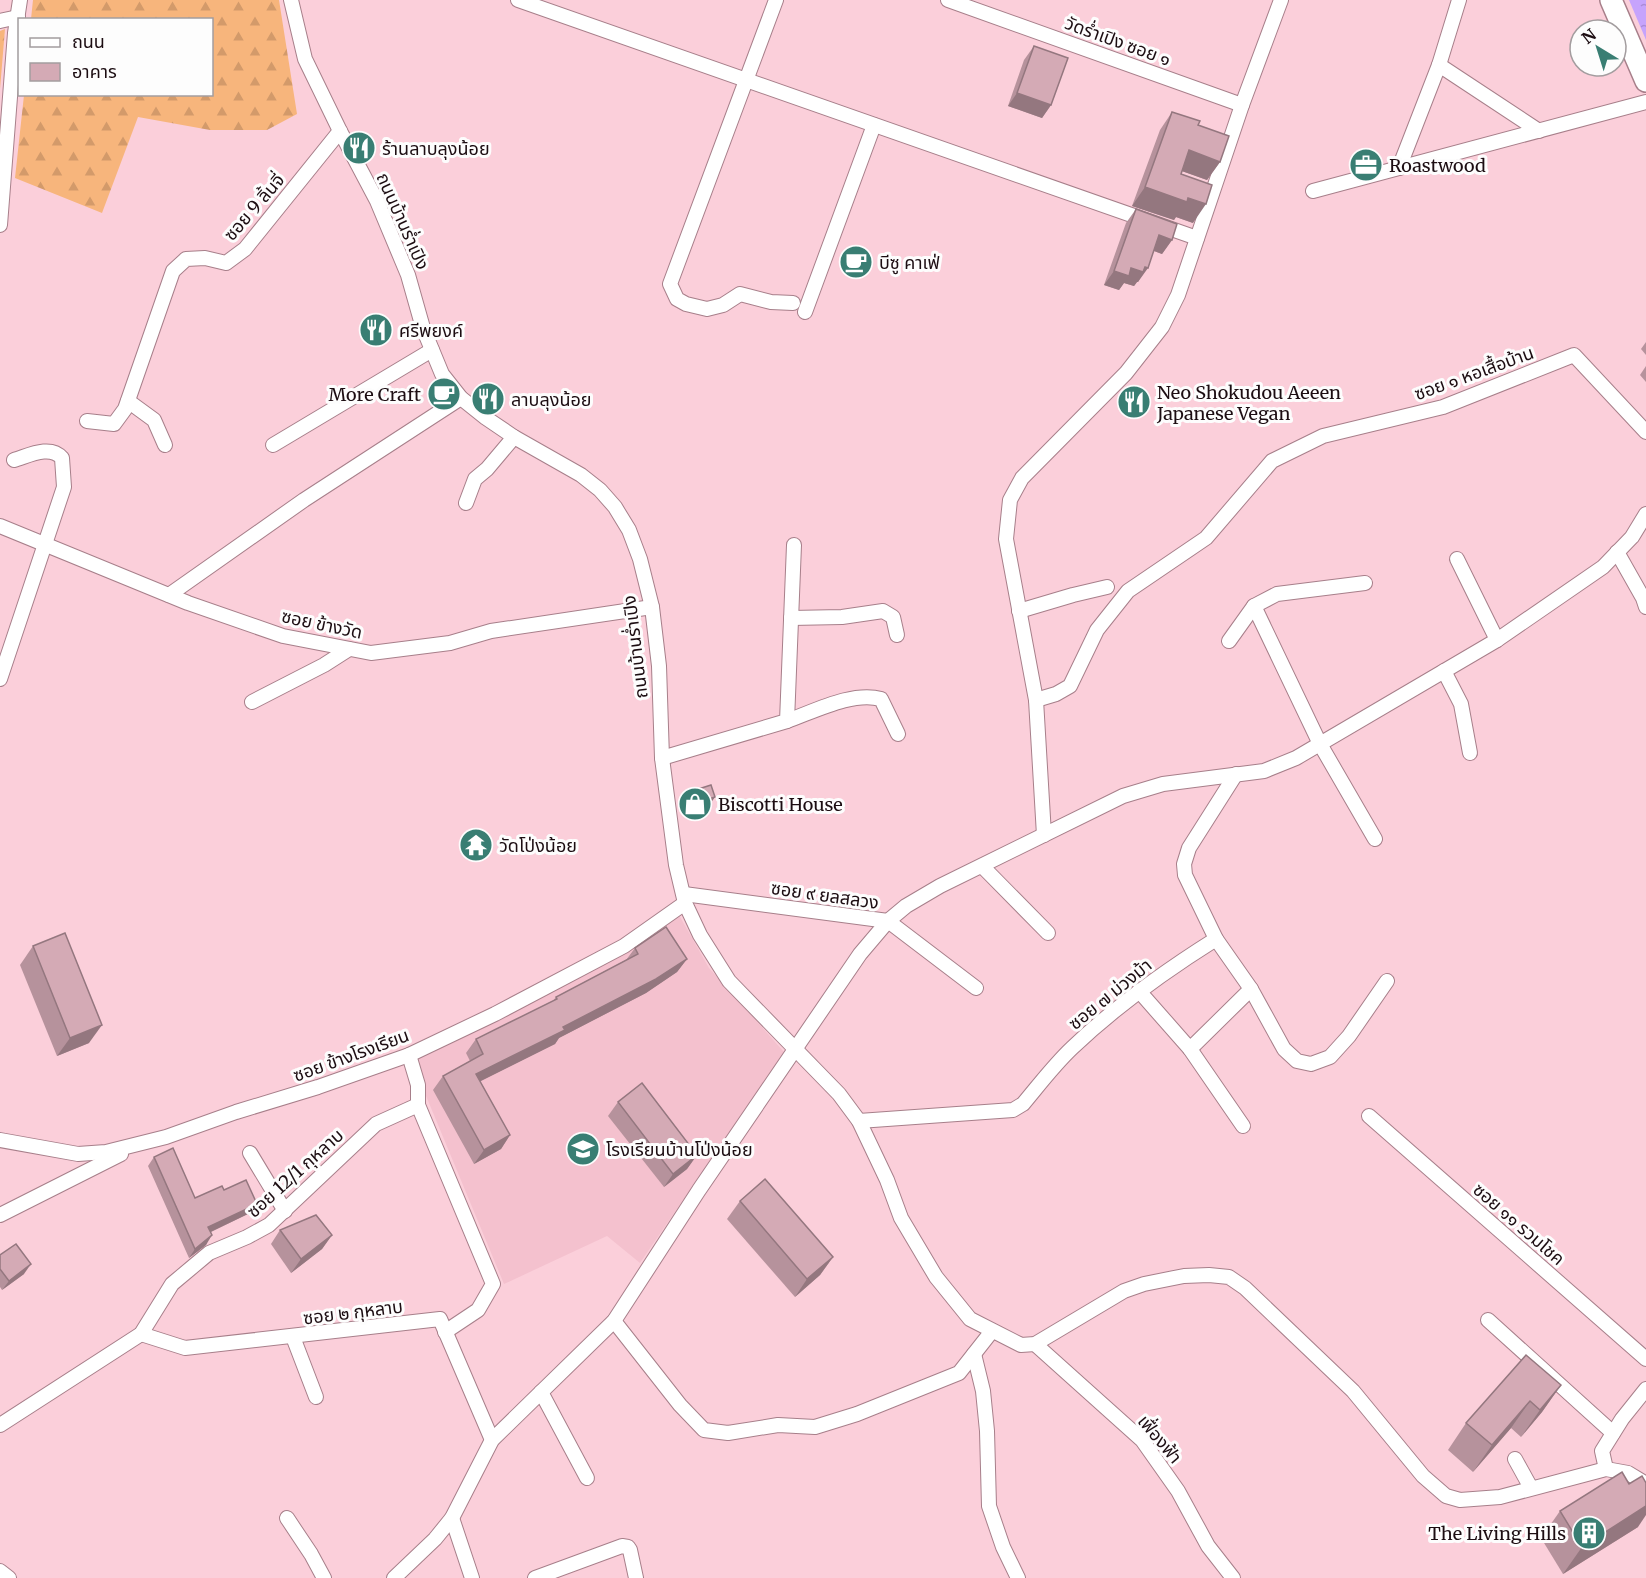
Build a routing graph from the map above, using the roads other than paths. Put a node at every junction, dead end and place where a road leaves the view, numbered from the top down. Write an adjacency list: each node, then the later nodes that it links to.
1 (20, 0): 9 (street)
2 (291, 0): 17 (street, ถนนบ้านร่ำเปิง)
3 (518, 0): 12 (street)
4 (776, 0): 12 (street)
5 (948, 0): 15 (street, วัดร่ำเปิง ซอย ๑)
6 (1281, 0): 15 (street)
7 (1459, 0): 11 (street)
8 (1611, 0): 13 (main road)
9 (18, 17): 10 (street); 21 (street)
10 (0, 21)
11 (1439, 65): 18 (street); 19 (street)
12 (745, 80): 16 (street); 23 (street)
13 (1646, 81)
14 (1646, 102): 18 (street)
15 (1242, 105): 22 (street)
16 (874, 124): 22 (street); 24 (street)
17 (340, 131): 25 (street, ถนนบ้านร่ำเปิง); 27 (street, ซอย 9 ลิ้นจี่)
18 (1539, 131): 19 (street)
19 (1399, 168): 20 (street)
20 (1313, 191)
21 (0, 225)
22 (1197, 238): 47 (street)
23 (793, 303)
24 (805, 312)
25 (432, 350): 26 (street, ถนนบ้านร่ำเปิง); 32 (street)
26 (461, 398): 30 (street, ถนนบ้านร่ำเปิง); 43 (street)
27 (128, 401): 28 (street, ซอย 9 ลิ้นจี่); 31 (street)
28 (87, 422)
29 (1646, 432): 55 (street, ซอย ๑ หอเสื้อบ้าน)
30 (514, 437): 34 (street); 46 (street, ถนนบ้านร่ำเปิง)
31 (165, 445)
32 (273, 445)
33 (14, 460): 37 (street)
34 (466, 502)
35 (1646, 514): 39 (street)
36 (0, 526): 37 (street, ซอย ข้างวัด)
37 (46, 544): 43 (street, ซอย ข้างวัด); 54 (street)
38 (794, 545): 48 (street)
39 (1617, 552): 45 (street); 50 (street)
40 (1457, 559): 50 (street)
41 (1365, 583): 44 (street)
42 (1107, 587): 47 (street)
43 (169, 595): 52 (street, ซอย ข้างวัด)
44 (1254, 606): 51 (street); 59 (street)
45 (1646, 607)
46 (652, 608): 52 (street, ซอย ข้างวัด); 61 (street, ถนนบ้านร่ำเปิง)
47 (1019, 611): 55 (street)
48 (791, 618): 49 (street); 57 (street)
49 (897, 635)
50 (1497, 640): 53 (street)
51 (1229, 641)
52 (349, 649): 56 (street)
53 (1444, 671): 59 (street); 60 (street)
54 (0, 679)
55 (1036, 700): 63 (street)
56 (252, 702)
57 (787, 721): 58 (street); 61 (street)
58 (898, 734)
59 (1320, 744): 62 (street); 64 (street)
60 (1470, 753)
61 (662, 758): 66 (street, ถนนบ้านร่ำเปิง)
62 (1236, 774): 63 (street); 69 (street)
63 (1044, 835): 65 (street)
64 (1374, 839)
65 (982, 866): 67 (street); 68 (street)
66 (685, 899): 67 (street, ซอย ๙ ยลสลวง); 74 (street, ถนนบ้านร่ำเปิง); 76 (street, ซอย ข้างโรงเรียน)
67 (888, 921): 71 (street, ซอย ๙ ยลสลวง); 74 (street)
68 (1048, 933)
69 (1216, 939): 72 (street); 73 (street, ซอย ๗ ม่วงม้า)
70 (1387, 981): 72 (street)
71 (976, 988)
72 (1251, 989): 75 (street)
73 (1139, 991): 75 (street); 79 (street, ซอย ๗ ม่วงม้า)
74 (796, 1049): 79 (street, ถนนบ้านร่ำเปิง); 87 (street)
75 (1190, 1049): 80 (street)
76 (409, 1055): 77 (street); 82 (street, ซอย ข้างโรงเรียน)
77 (418, 1105): 84 (street, ซอย 12/1 กุหลาบ); 89 (street)
78 (1369, 1116): 94 (street, ซอย ๑๑ รวมโชค)
79 (859, 1121): 88 (street, ถนนบ้านร่ำเปิง)
80 (1244, 1126)
81 (0, 1140): 82 (street, ซอย ข้างโรงเรียน)
82 (145, 1142): 85 (street)
83 (250, 1153): 84 (street)
84 (285, 1211): 90 (street, ซอย 12/1 กุหลาบ)
85 (0, 1215)
86 (1488, 1320): 99 (street)
87 (614, 1321): 93 (street); 96 (street)
88 (992, 1331): 92 (street, ถนนบ้านร่ำเปิง); 93 (street)
89 (445, 1332): 91 (street, ซอย ๒ กุหลาบ); 100 (street)
90 (141, 1334): 91 (street, ซอย ๒ กุหลาบ); 98 (street)
91 (293, 1337): 97 (street)
92 (1035, 1344): 105 (street); 116 (street, เฟื่องฟ้า)
93 (974, 1354): 115 (street)
94 (1646, 1359)
95 (1646, 1389): 99 (street)
96 (541, 1392): 100 (street); 103 (street)
97 (316, 1397)
98 (0, 1425)
99 (1612, 1433): 102 (street)
100 (492, 1440): 107 (street)
101 (1515, 1460): 105 (street)
102 (1606, 1469): 104 (street); 105 (street)
103 (587, 1478)
104 (1646, 1484)
105 (1531, 1488)
106 (287, 1518): 110 (street)
107 (452, 1518): 111 (street); 112 (street)
108 (0, 1571): 109 (street)
109 (9, 1578)
110 (324, 1578)
111 (394, 1578)
112 (472, 1578)
113 (536, 1578): 114 (street)
114 (636, 1578)
115 (1018, 1578)
116 (1233, 1578)

